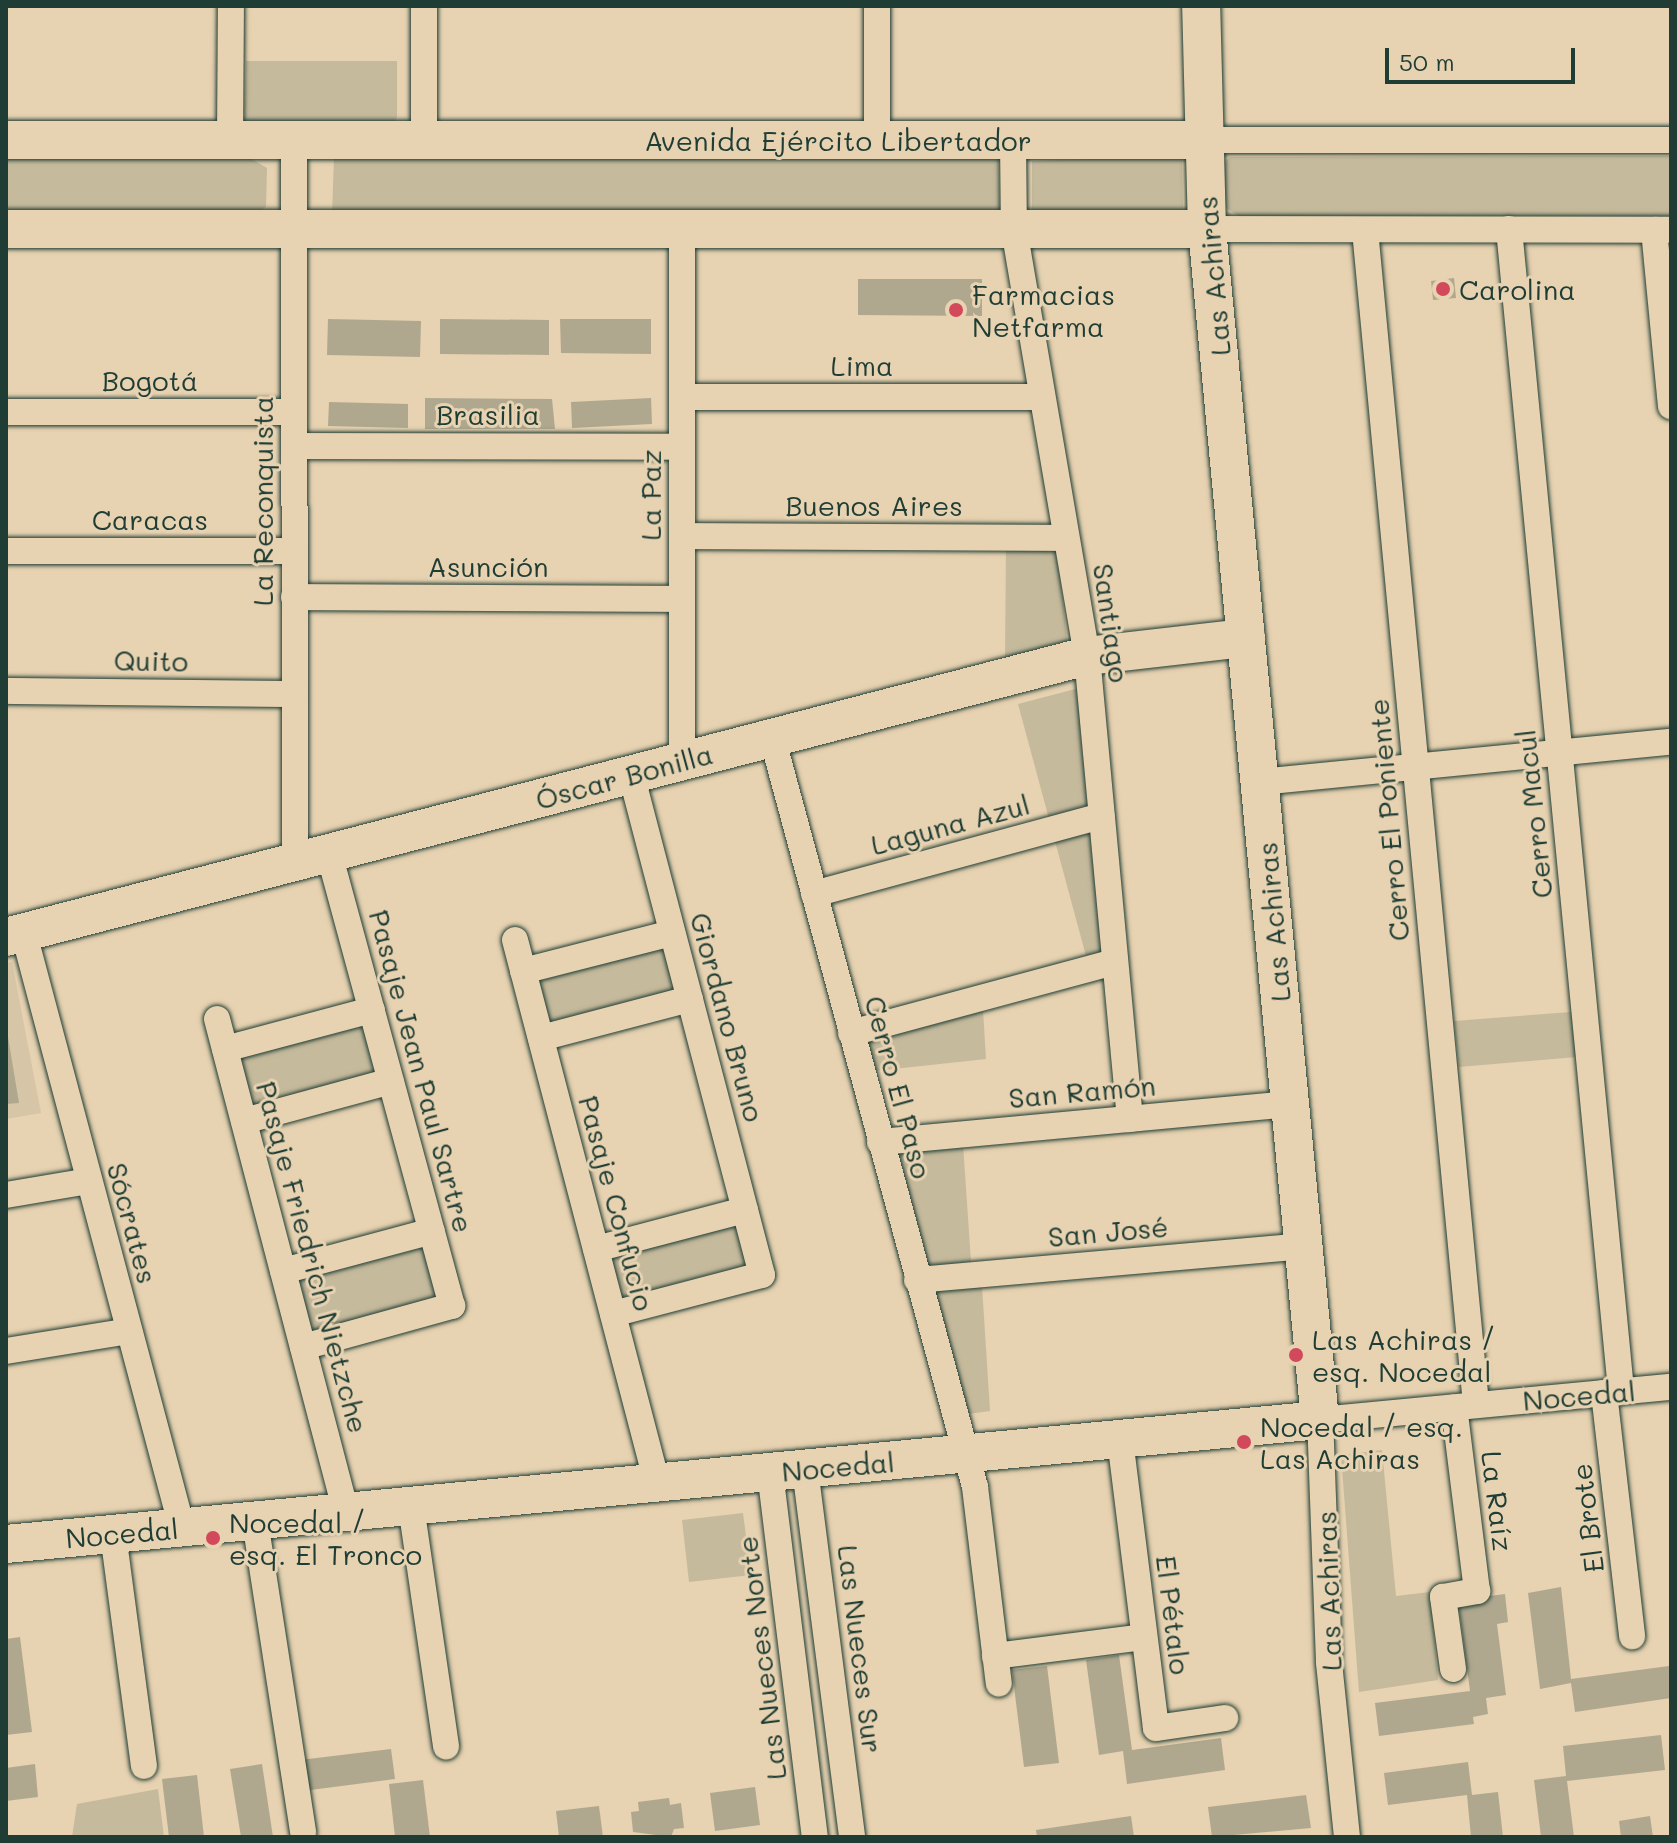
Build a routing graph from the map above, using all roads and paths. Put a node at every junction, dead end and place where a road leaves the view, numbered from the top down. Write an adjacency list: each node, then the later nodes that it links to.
1 (231, 6): 6 (street)
2 (424, 6): 8 (street)
3 (877, 6): 9 (street)
4 (1201, 6): 11 (street, Las Achiras)
5 (6, 140): 6 (street, Avenida Ejército Libertador)
6 (230, 140): 7 (street, Avenida Ejército Libertador)
7 (294, 140): 8 (street, Avenida Ejército Libertador); 14 (street, La Reconquista)
8 (424, 140): 9 (street, Avenida Ejército Libertador)
9 (877, 140): 10 (street, Avenida Ejército Libertador)
10 (1013, 140): 11 (street, Avenida Ejército Libertador); 16 (street, Santiago)
11 (1202, 140): 12 (street, Avenida Ejército Libertador); 17 (street, Las Achiras)
12 (1671, 140)
13 (6, 229): 14 (street)
14 (294, 229): 15 (street); 25 (street, La Reconquista)
15 (682, 229): 16 (street); 21 (street, La Paz)
16 (1014, 229): 17 (street); 22 (street, Santiago)
17 (1207, 229): 19 (street); 34 (street, Las Achiras)
18 (1509, 229): 19 (street); 20 (street); 40 (street, Cerro Macul)
19 (1365, 230): 42 (street, Cerro El Poniente)
20 (1663, 230): 23 (street)
21 (682, 397): 22 (street, Lima); 27 (street, La Paz)
22 (1041, 397): 29 (street, Santiago)
23 (1671, 406)
24 (6, 412): 25 (street, Bogotá)
25 (294, 412): 26 (street, La Reconquista)
26 (294, 446): 27 (street, Brasilia); 31 (street, La Reconquista)
27 (682, 447): 28 (street, La Paz)
28 (682, 536): 29 (street, Buenos Aires); 33 (street, La Paz)
29 (1066, 538): 35 (street, Santiago)
30 (6, 551): 31 (street, Caracas)
31 (294, 551): 32 (street, La Reconquista)
32 (294, 597): 33 (street, Asunción); 37 (street, La Reconquista)
33 (682, 599): 41 (street, La Paz)
34 (1246, 638): 35 (street, Óscar Bonilla); 44 (street, Las Achiras)
35 (1087, 656): 38 (street, Óscar Bonilla); 45 (street, Santiago)
36 (6, 691): 37 (street, Quito)
37 (295, 694): 46 (street, La Reconquista)
38 (772, 737): 41 (street, Óscar Bonilla); 47 (street, Cerro El Paso)
39 (1671, 742): 40 (street)
40 (1559, 753): 42 (street); 77 (street, Cerro Macul)
41 (682, 761): 43 (street, Óscar Bonilla)
42 (1415, 767): 44 (street); 78 (street, Cerro El Poniente)
43 (631, 774): 46 (street, Óscar Bonilla); 48 (street, Giordano Bruno)
44 (1260, 782): 60 (street, Las Achiras)
45 (1102, 816): 47 (street, Laguna Azul); 51 (street, Santiago)
46 (312, 857): 49 (street, Óscar Bonilla); 54 (street, Pasaje Jean Paul Sartre)
47 (814, 894): 56 (street, Cerro El Paso)
48 (672, 933): 52 (street); 53 (street, Giordano Bruno)
49 (15, 936): 64 (street, Sócrates)
50 (515, 940): 52 (street, Pasaje Confucio)
51 (1115, 962): 56 (street); 61 (street, Santiago)
52 (523, 971): 57 (street, Pasaje Confucio)
53 (690, 999): 57 (street); 66 (street, Giordano Bruno)
54 (372, 1010): 58 (street); 59 (street, Pasaje Jean Paul Sartre)
55 (217, 1019): 58 (street, Pasaje Friedrich Nietzche)
56 (851, 1033): 63 (street, Cerro El Paso)
57 (541, 1038): 69 (street, Pasaje Confucio)
58 (225, 1049): 62 (street, Pasaje Friedrich Nietzche)
59 (391, 1081): 62 (street); 67 (street, Pasaje Jean Paul Sartre)
60 (1290, 1104): 61 (street, San Ramón); 68 (street, Las Achiras)
61 (1130, 1119): 63 (street, San Ramón)
62 (244, 1121): 70 (street, Pasaje Friedrich Nietzche)
63 (880, 1142): 71 (street, Cerro El Paso)
64 (89, 1181): 65 (street); 73 (street, Sócrates)
65 (6, 1195)
66 (745, 1210): 69 (street); 72 (street, Giordano Bruno)
67 (432, 1231): 70 (street); 74 (street, Pasaje Jean Paul Sartre)
68 (1304, 1246): 71 (street, San José); 79 (street, Las Achiras)
69 (596, 1249): 72 (street, Pasaje Confucio)
70 (283, 1271): 74 (street, Pasaje Friedrich Nietzche)
71 (917, 1280): 81 (street, Cerro El Paso)
72 (613, 1314): 83 (street, Pasaje Confucio)
73 (129, 1331): 75 (street); 87 (street, Sócrates)
74 (303, 1347): 85 (street, Pasaje Friedrich Nietzche)
75 (6, 1351)
76 (1671, 1387): 77 (street, Nocedal)
77 (1613, 1392): 78 (street, Nocedal); 90 (street, El Brote)
78 (1465, 1406): 79 (street, Nocedal); 93 (street, La Raíz)
79 (1320, 1420): 80 (street, Nocedal); 101 (street, Las Achiras)
80 (1120, 1439): 81 (street, Nocedal); 91 (street, El Pétalo)
81 (964, 1454): 82 (street, Nocedal); 92 (street, Cerro El Paso)
82 (788, 1470): 83 (street, Nocedal); 99 (street, Las Nueces Norte); 100 (street, Las Nueces Sur)
83 (657, 1483): 84 (street, Nocedal)
84 (411, 1506): 85 (street, Nocedal); 96 (street)
85 (346, 1512): 86 (street, Nocedal)
86 (255, 1521): 87 (street, Nocedal); 98 (street)
87 (182, 1528): 88 (street, Nocedal)
88 (113, 1534): 89 (street, Nocedal); 97 (street)
89 (6, 1544)
90 (1632, 1636)
91 (1144, 1637): 92 (street); 95 (street, El Pétalo)
92 (995, 1656): 94 (street, Cerro El Paso)
93 (1453, 1669)
94 (999, 1684)
95 (1225, 1718)
96 (446, 1746)
97 (144, 1766)
98 (303, 1832)
99 (815, 1837)
100 (852, 1837)
101 (1347, 1837)

